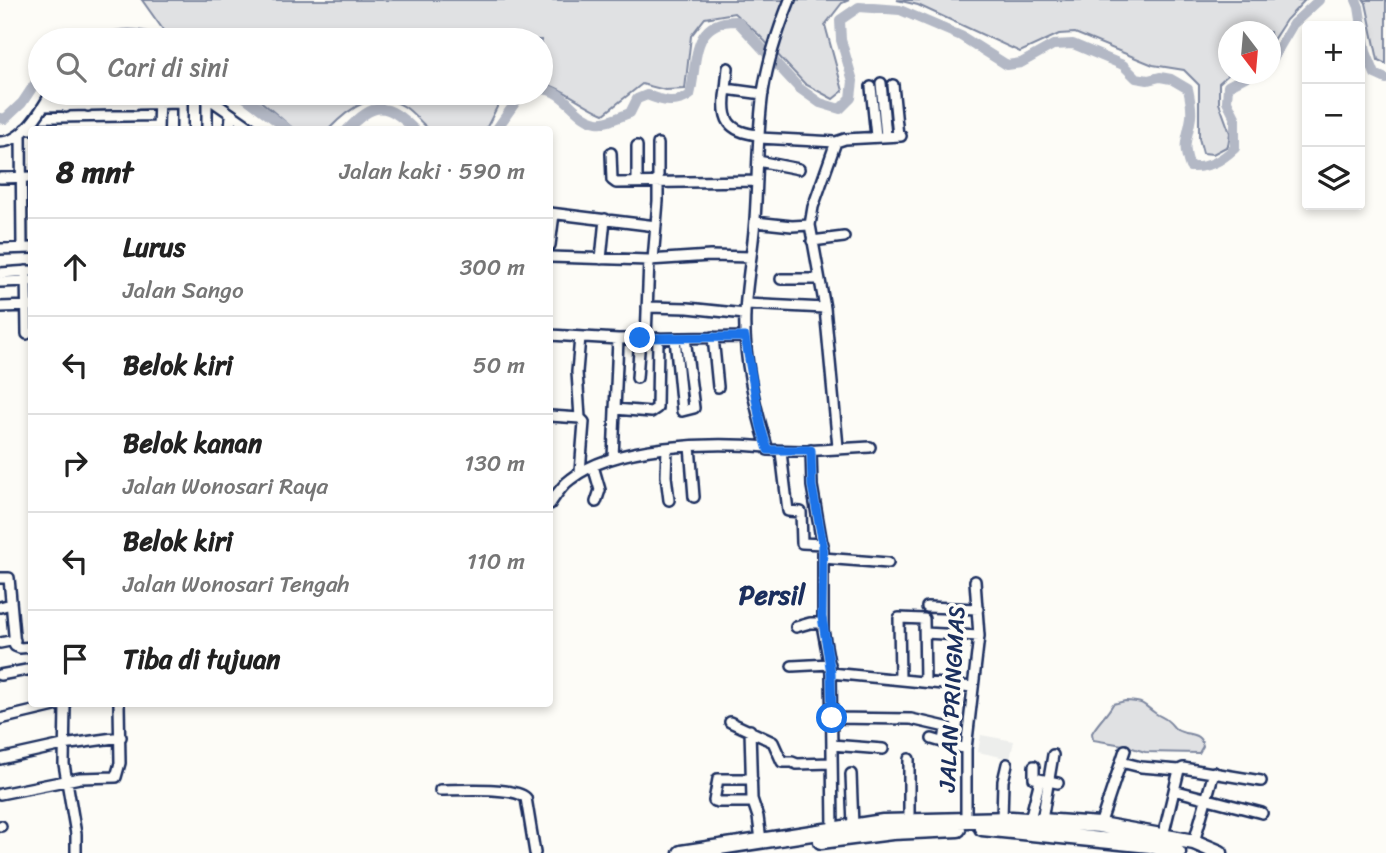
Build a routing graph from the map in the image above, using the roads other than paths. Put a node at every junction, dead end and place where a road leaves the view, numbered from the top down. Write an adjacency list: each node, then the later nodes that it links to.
1 (790, 0): 4 (street)
2 (728, 68): 3 (street)
3 (726, 89): 4 (street); 24 (street)
4 (763, 94): 24 (street)
5 (882, 97): 23 (street); 23 (street); 23 (street)
6 (111, 105): 7 (street); 13 (street)
7 (135, 105)
8 (158, 105): 16 (street)
9 (181, 105): 17 (street)
10 (205, 105): 18 (street)
11 (218, 105): 15 (street)
12 (44, 106): 14 (street); 21 (street)
13 (88, 106): 14 (street)
14 (66, 107)
15 (231, 114): 19 (street); 20 (street)
16 (158, 126)
17 (183, 126)
18 (207, 126)
19 (230, 126)
20 (248, 126)
21 (23, 131): 22 (street); 25 (street); 30 (street)
22 (28, 131)
23 (881, 136): 26 (street)
24 (759, 137): 26 (street); 31 (street)
25 (0, 142)
26 (836, 142): 43 (street)
27 (658, 144): 36 (street)
28 (637, 146): 35 (street)
29 (611, 153): 35 (street)
30 (27, 154): 34 (street)
31 (758, 161): 32 (street); 37 (street)
32 (799, 169)
33 (0, 178): 34 (street)
34 (27, 178): 38 (street)
35 (637, 181): 36 (street)
36 (658, 181): 37 (street); 44 (street)
37 (757, 181): 41 (street)
38 (27, 201): 42 (street)
39 (553, 214): 40 (street)
40 (605, 219): 44 (street); 51 (street)
41 (755, 222): 43 (street); 50 (street)
42 (27, 224): 47 (street)
43 (810, 225): 46 (street)
44 (656, 226): 52 (street)
45 (844, 237): 46 (street)
46 (812, 240): 57 (street)
47 (27, 248): 48 (street)
48 (0, 249)
49 (553, 257): 51 (street)
50 (751, 257): 52 (street); 63 (street)
51 (601, 259): 52 (street)
52 (651, 260): 61 (street)
53 (0, 273): 54 (street)
54 (28, 276)
55 (28, 276): 58 (street)
56 (781, 279): 57 (street)
57 (819, 279): 62 (street)
58 (0, 282)
59 (28, 306): 60 (street)
60 (0, 307)
61 (647, 307): 63 (street); 70 (street)
62 (825, 308): 63 (street); 81 (street)
63 (745, 309): 69 (street)
64 (28, 320): 65 (street)
65 (27, 334)
66 (553, 335): 67 (street)
67 (580, 337): 73 (street); 79 (street)
68 (713, 337): 69 (street); 72 (street); 75 (street)
69 (745, 337): 84 (street)
70 (643, 338): 71 (street); 73 (street); 74 (street)
71 (658, 338): 72 (street); 77 (street)
72 (680, 338): 76 (street)
73 (618, 339): 77 (street)
74 (637, 378)
75 (718, 387)
76 (694, 408)
77 (614, 409): 87 (street)
78 (553, 416): 79 (street)
79 (580, 418): 89 (street)
80 (690, 446): 83 (street); 84 (street); 90 (street)
81 (838, 447): 82 (street); 85 (street)
82 (870, 447)
83 (667, 448): 87 (street); 92 (street)
84 (767, 449): 86 (street)
85 (811, 450): 86 (street); 94 (street)
86 (781, 452): 94 (street)
87 (613, 458): 88 (street)
88 (593, 466): 89 (street); 93 (street)
89 (580, 472): 91 (street)
90 (694, 497)
91 (553, 500)
92 (669, 500)
93 (596, 502)
94 (823, 544): 95 (street)
95 (823, 558): 96 (street); 103 (street)
96 (888, 563)
97 (0, 578): 99 (street)
98 (975, 581): 102 (street, JALAN PRINGMAS)
99 (11, 604): 100 (street); 107 (street)
100 (0, 607)
101 (927, 607): 102 (street)
102 (978, 609): 106 (street, JALAN PRINGMAS)
103 (823, 623): 104 (street); 111 (street)
104 (796, 627)
105 (925, 633): 106 (street); 114 (street); 115 (street)
106 (979, 636): 116 (street, JALAN PRINGMAS)
107 (15, 640): 108 (street); 109 (street)
108 (0, 643)
109 (28, 647)
110 (793, 666): 111 (street)
111 (830, 669): 114 (street); 120 (street)
112 (28, 670): 113 (street)
113 (0, 675)
114 (900, 679): 115 (street)
115 (925, 682): 116 (street)
116 (973, 687): 129 (street, JALAN PRINGMAS)
117 (51, 707): 121 (street)
118 (64, 707): 127 (street)
119 (119, 707): 124 (street)
120 (832, 718): 126 (street); 128 (street)
121 (0, 719)
122 (730, 722): 123 (street)
123 (750, 730): 136 (street); 142 (street)
124 (121, 737): 127 (street); 143 (street)
125 (932, 739): 126 (street)
126 (944, 743): 129 (street)
127 (63, 745): 133 (street); 143 (street)
128 (832, 745): 130 (street); 136 (street)
129 (966, 748): 153 (street, JALAN PRINGMAS)
130 (883, 749)
131 (1125, 750): 135 (street)
132 (1053, 755): 144 (street)
133 (0, 759)
134 (909, 759): 155 (street)
135 (1121, 762): 139 (street); 156 (street)
136 (831, 763): 160 (street)
137 (1007, 764): 152 (street)
138 (1034, 766): 144 (street)
139 (1179, 770): 140 (street); 158 (street)
140 (1214, 772): 145 (street); 149 (street)
141 (851, 774): 157 (street)
142 (752, 779): 150 (street); 150 (street)
143 (65, 781): 148 (street); 162 (street)
144 (1049, 781): 154 (street)
145 (1261, 781)
146 (440, 789): 163 (street)
147 (1177, 791): 149 (street)
148 (0, 794)
149 (1208, 798): 151 (street); 161 (street)
150 (752, 802): 159 (street)
151 (1262, 813)
152 (1002, 819): 153 (highway); 154 (highway)
153 (966, 820): 155 (highway)
154 (1036, 820): 156 (highway)
155 (909, 821): 157 (highway)
156 (1100, 825): 158 (highway)
157 (853, 826): 160 (highway)
158 (1163, 836): 161 (highway)
159 (761, 840): 160 (highway); 164 (highway)
160 (834, 841): 165 (highway); 166 (highway)
161 (1194, 842): 167 (highway)
162 (76, 853)
163 (535, 853)
164 (681, 853)
165 (733, 853)
166 (1178, 853)
167 (1220, 853)

